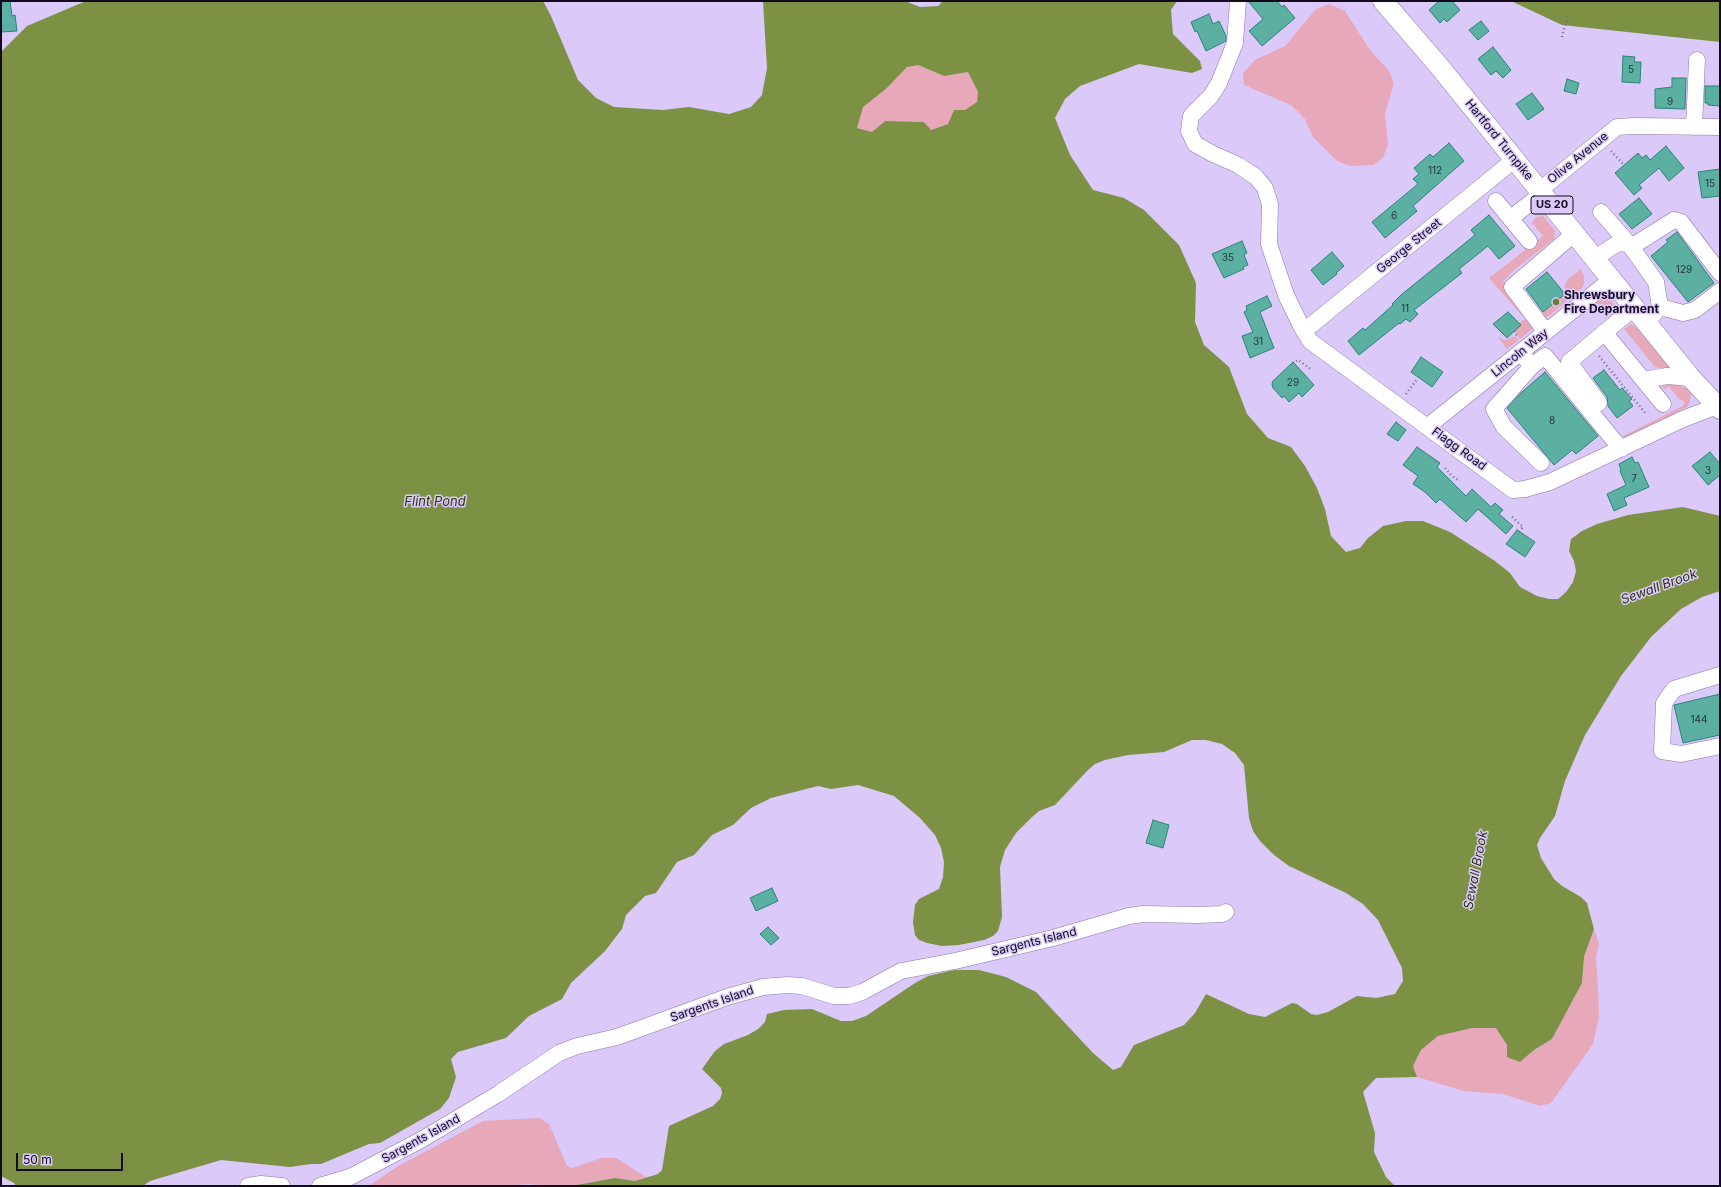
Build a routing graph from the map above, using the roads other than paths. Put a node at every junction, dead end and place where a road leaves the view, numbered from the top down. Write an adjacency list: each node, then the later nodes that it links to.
1 (1238, 1): 20 (street, Flagg Road)
2 (1383, 1): 6 (main road, Hartford Turnpike / US 20)
3 (1697, 60): 4 (street)
4 (1694, 127): 5 (street, Olive Avenue); 7 (street, Olive Avenue)
5 (1720, 127)
6 (1514, 160): 7 (main road, Hartford Turnpike / US 20); 20 (street, George Street)
7 (1541, 191): 10 (street, Olive Avenue); 11 (main road, Hartford Turnpike / US 20)
8 (1496, 201): 10 (street)
9 (1601, 212): 13 (street)
10 (1511, 218): 12 (street)
11 (1575, 233): 14 (main road, Hartford Turnpike / US 20); 21 (street)
12 (1529, 241)
13 (1630, 246): 14 (street); 15 (street); 18 (street)
14 (1595, 258): 16 (main road, Hartford Turnpike / US 20)
15 (1720, 273)
16 (1612, 280): 19 (main road, Hartford Turnpike / US 20); 21 (street, Lincoln Way)
17 (1720, 291): 18 (street)
18 (1660, 307): 19 (street)
19 (1641, 314): 22 (street); 25 (main road, Hartford Turnpike / US 20)
20 (1304, 331): 30 (street, Flagg Road)
21 (1546, 332): 23 (street, Lincoln Way)
22 (1604, 332): 26 (street); 27 (street)
23 (1520, 352): 24 (street); 30 (street, Lincoln Way)
24 (1532, 366): 31 (street); 32 (street)
25 (1691, 378): 26 (street); 29 (main road, Hartford Turnpike / US 20)
26 (1644, 380): 28 (street)
27 (1599, 403)
28 (1663, 404)
29 (1718, 407): 31 (street, Flagg Road)
30 (1427, 427): 31 (street, Flagg Road)
31 (1620, 449)
32 (1541, 463)
33 (1720, 675): 34 (street)
34 (1720, 746)
35 (1226, 912): 38 (street, Sargents Island)
36 (248, 1186): 37 (street)
37 (282, 1186)
38 (320, 1186)

